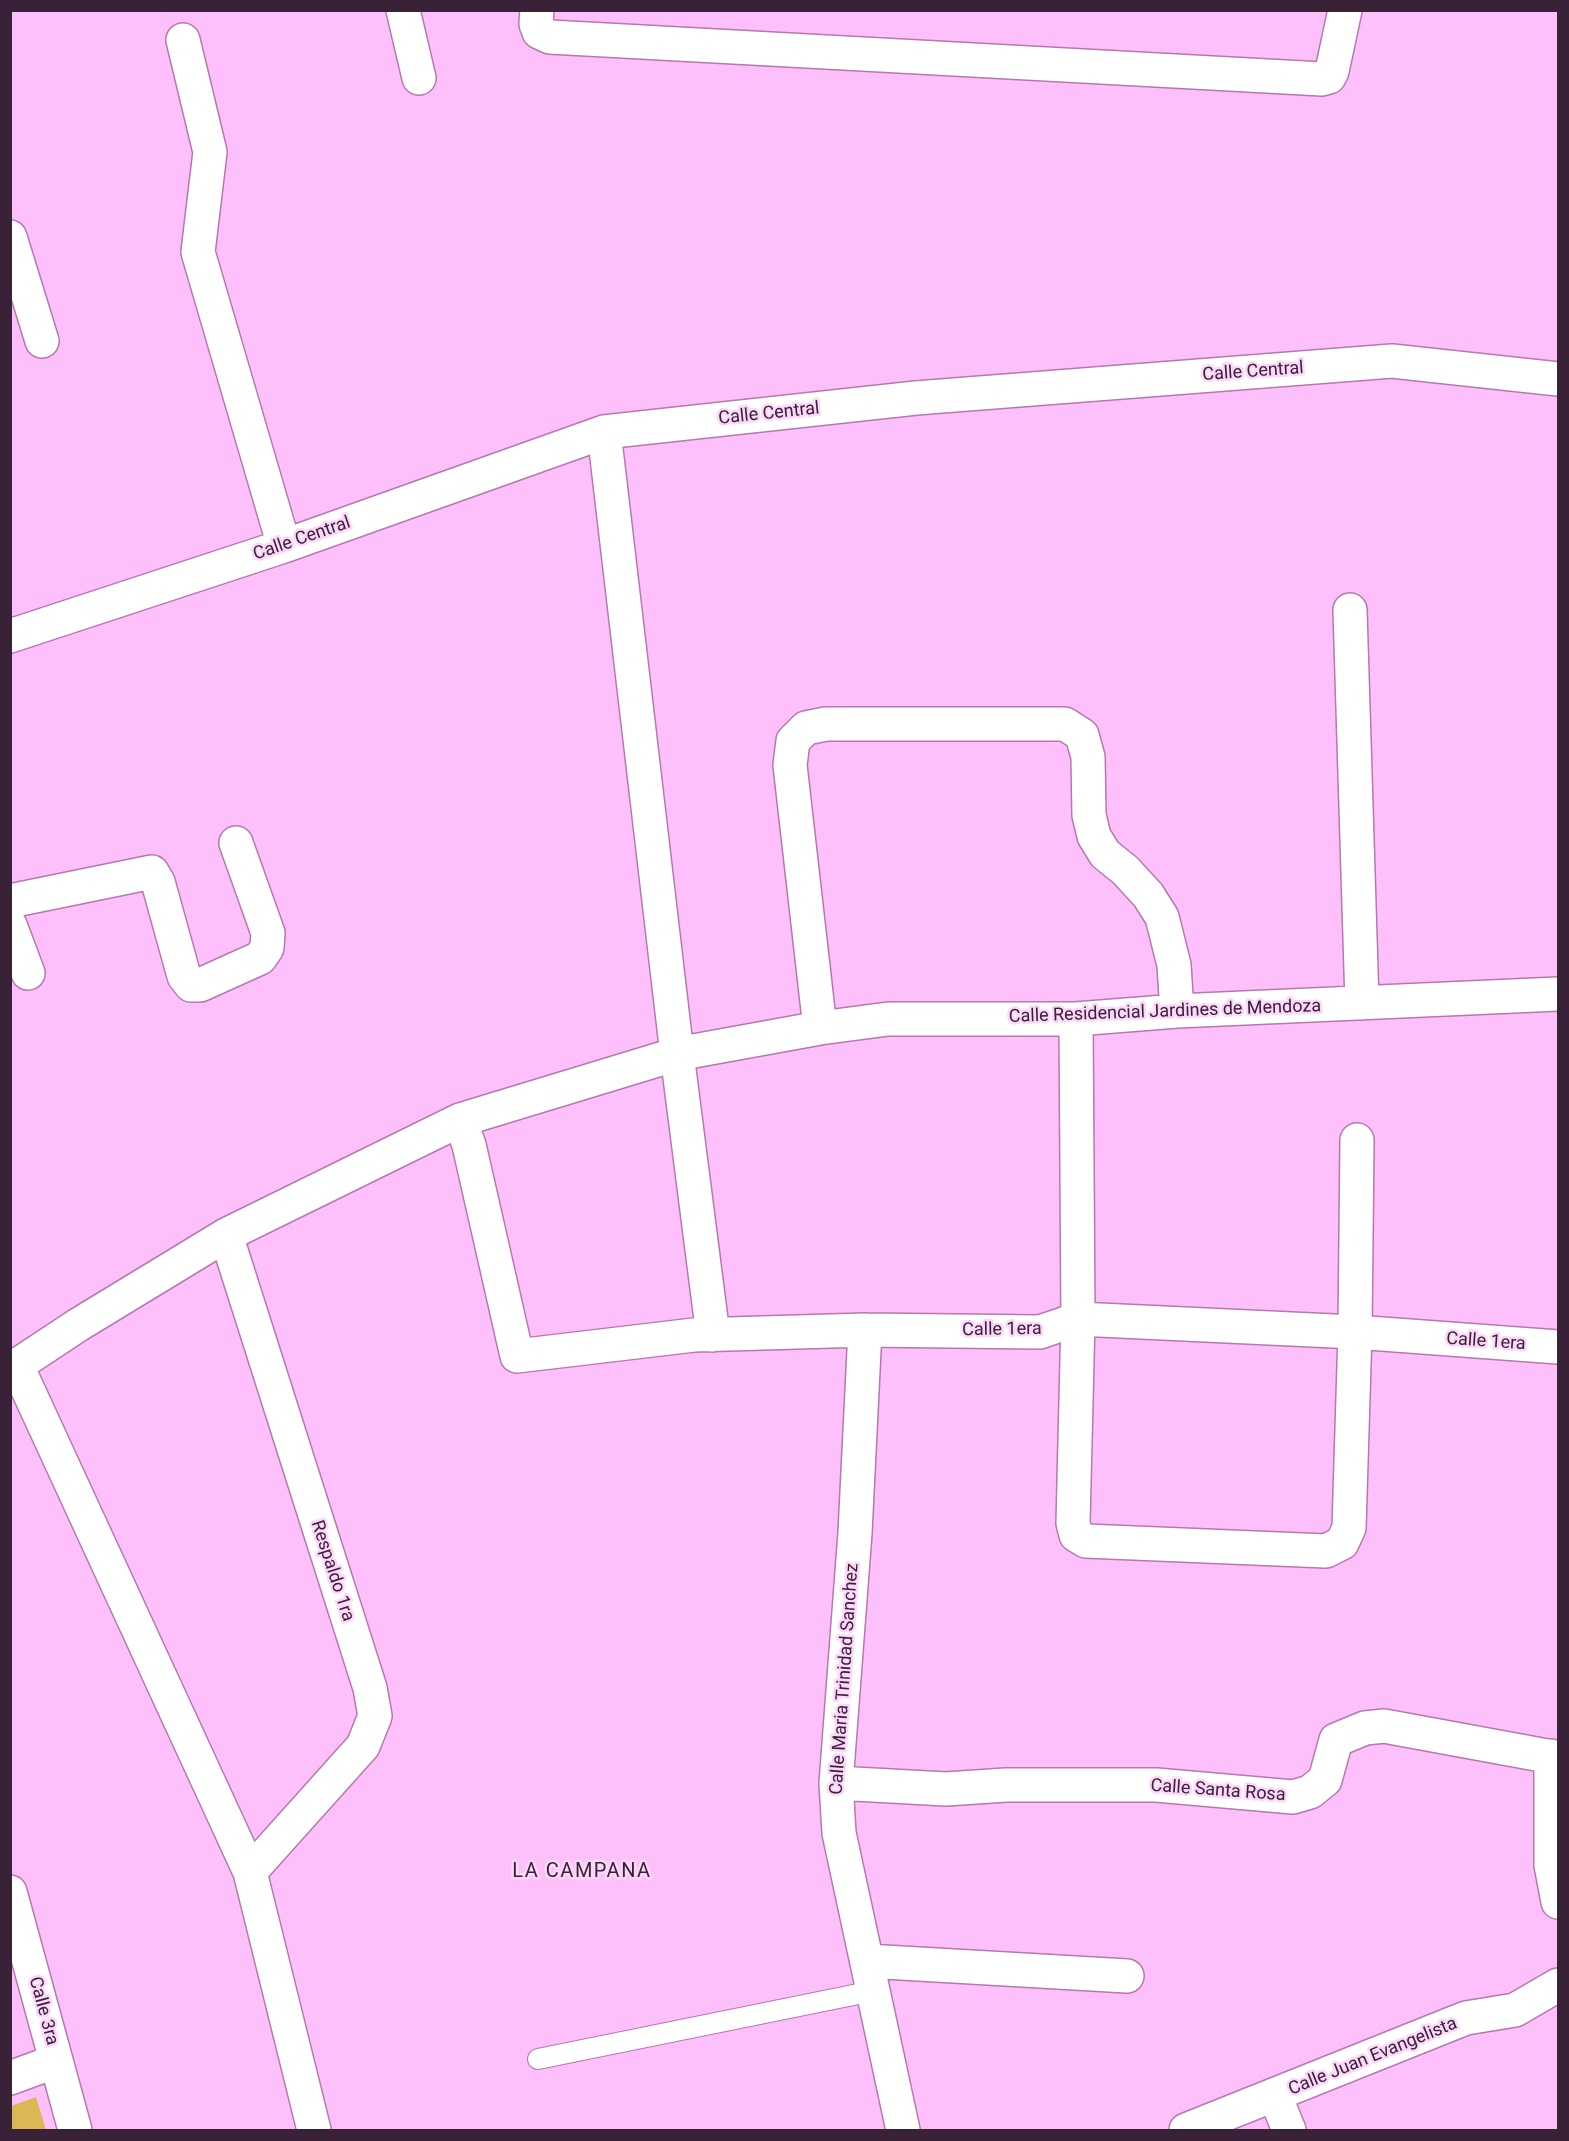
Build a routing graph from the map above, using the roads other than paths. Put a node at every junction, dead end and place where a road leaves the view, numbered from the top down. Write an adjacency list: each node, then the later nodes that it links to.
1 (403, 10): 5 (street)
2 (537, 10): 3 (street)
3 (1346, 10)
4 (183, 40): 11 (street)
5 (419, 78)
6 (10, 237): 7 (street)
7 (16, 275): 8 (street)
8 (42, 341)
9 (1558, 379): 10 (street, Calle Central)
10 (604, 432): 11 (street, Calle Central); 23 (street)
11 (284, 546): 13 (street, Calle Central)
12 (1350, 610): 19 (street)
13 (10, 636)
14 (236, 843): 15 (street)
15 (10, 901)
16 (10, 924): 17 (street)
17 (28, 973)
18 (1558, 994): 19 (street, Calle Residencial Jardines de Mendoza)
19 (1362, 1003): 20 (street, Calle Residencial Jardines de Mendoza)
20 (1178, 1011): 21 (street, Calle Residencial Jardines de Mendoza); 22 (street)
21 (1076, 1019): 22 (street, Calle Residencial Jardines de Mendoza); 27 (street)
22 (819, 1028): 23 (street, Calle Residencial Jardines de Mendoza)
23 (677, 1054): 24 (street, Calle Residencial Jardines de Mendoza); 30 (street)
24 (460, 1120): 26 (street, Calle Residencial Jardines de Mendoza); 30 (street, Calle 1era)
25 (1357, 1140): 29 (street)
26 (226, 1235): 32 (street, Calle Residencial Jardines de Mendoza); 35 (street, Respaldo 1ra)
27 (1078, 1319): 28 (street, Calle 1era); 29 (street, Calle 1era); 29 (street)
28 (865, 1330): 30 (street, Calle 1era); 34 (street, Calle Maria Trinidad Sanchez)
29 (1355, 1332): 31 (street, Calle 1era)
30 (712, 1335)
31 (1558, 1347)
32 (14, 1368): 35 (street)
33 (1555, 1757): 34 (street, Calle Santa Rosa); 37 (street)
34 (836, 1783): 38 (street, Calle Maria Trinidad Sanchez)
35 (250, 1872): 46 (street)
36 (10, 1892): 42 (street, Calle 3ra)
37 (1558, 1902)
38 (870, 1976): 39 (street); 41 (lane); 47 (street, Calle Maria Trinidad Sanchez)
39 (1127, 1976)
40 (1558, 1985): 44 (street, Calle Juan Evangelista)
41 (538, 2059)
42 (56, 2061): 43 (street); 45 (street, Calle 3ra)
43 (10, 2078)
44 (1275, 2096): 48 (street, Calle Juan Evangelista); 49 (street)
45 (75, 2130)
46 (314, 2130)
47 (903, 2130)
48 (1186, 2130)
49 (1289, 2130)

